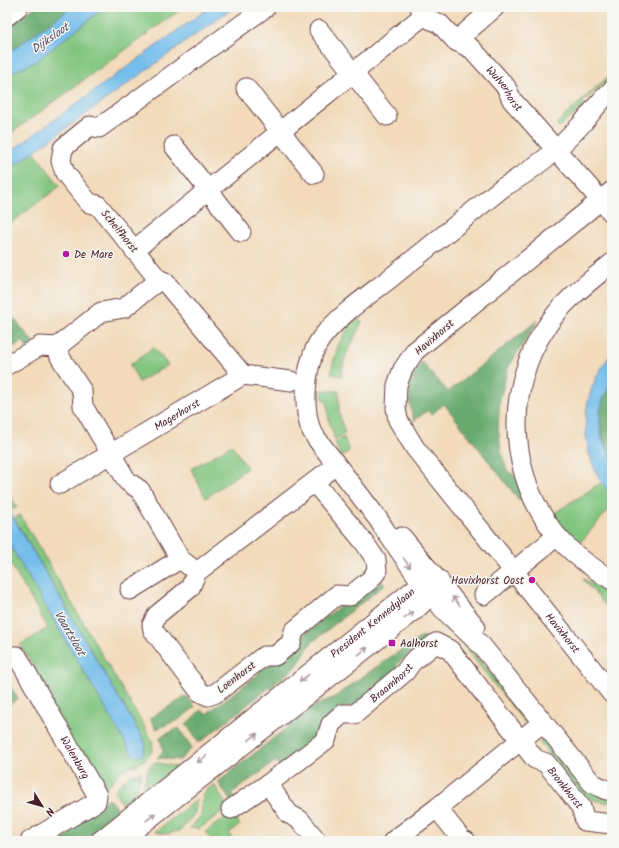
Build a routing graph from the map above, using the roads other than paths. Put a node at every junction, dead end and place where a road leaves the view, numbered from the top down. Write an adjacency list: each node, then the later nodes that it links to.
1 (18, 7): 5 (street)
2 (266, 7): 19 (street, Schelfhorst)
3 (495, 7): 7 (street)
4 (422, 11): 7 (street, Wulverhorst); 8 (street)
5 (7, 16)
6 (318, 30): 8 (street)
7 (456, 41): 13 (street, Wulverhorst)
8 (352, 73): 11 (street); 12 (street)
9 (246, 88): 12 (street)
10 (606, 96): 13 (street)
11 (387, 116)
12 (280, 132): 15 (street); 16 (street)
13 (551, 145): 17 (street, Havixhorst); 27 (street)
14 (174, 146): 16 (street)
15 (314, 174)
16 (208, 190): 18 (street); 19 (street)
17 (608, 201): 32 (street, Havixhorst)
18 (241, 232)
19 (134, 250): 21 (street, Schelfhorst)
20 (612, 263): 30 (street)
21 (158, 279): 22 (street); 24 (street, Schelfhorst)
22 (57, 347): 23 (street); 26 (street)
23 (7, 365)
24 (243, 375): 25 (street); 26 (street, Magerhorst)
25 (291, 381)
26 (111, 454): 29 (street, Magerhorst); 31 (street)
27 (336, 465): 28 (street, Loenhorst); 35 (street)
28 (314, 482): 33 (street, Loenhorst); 33 (street, Loenhorst)
29 (60, 484)
30 (557, 536): 32 (street); 34 (street)
31 (180, 559): 33 (street); 36 (street)
32 (513, 571): 37 (street); 39 (street, Havixhorst)
33 (197, 572)
34 (612, 580)
35 (431, 586): 40 (street); 50 (street, President Kennedylaan, one-way to 50); 51 (street, President Kennedylaan, one-way to 35)
36 (130, 590)
37 (484, 595)
38 (7, 657): 49 (street, Walenburg)
39 (612, 694)
40 (543, 722): 41 (street); 42 (street)
41 (520, 740): 44 (street, Braamhorst); 47 (street); 48 (street, Bronkhorst)
42 (582, 770): 43 (street); 45 (street)
43 (612, 779)
44 (268, 784): 46 (street, Braamhorst); 52 (street)
45 (612, 791)
46 (231, 808)
47 (437, 808): 53 (street); 54 (street)
48 (612, 824)
49 (30, 841)
50 (100, 841)
51 (120, 841)
52 (317, 841)
53 (393, 841)
54 (466, 841)

